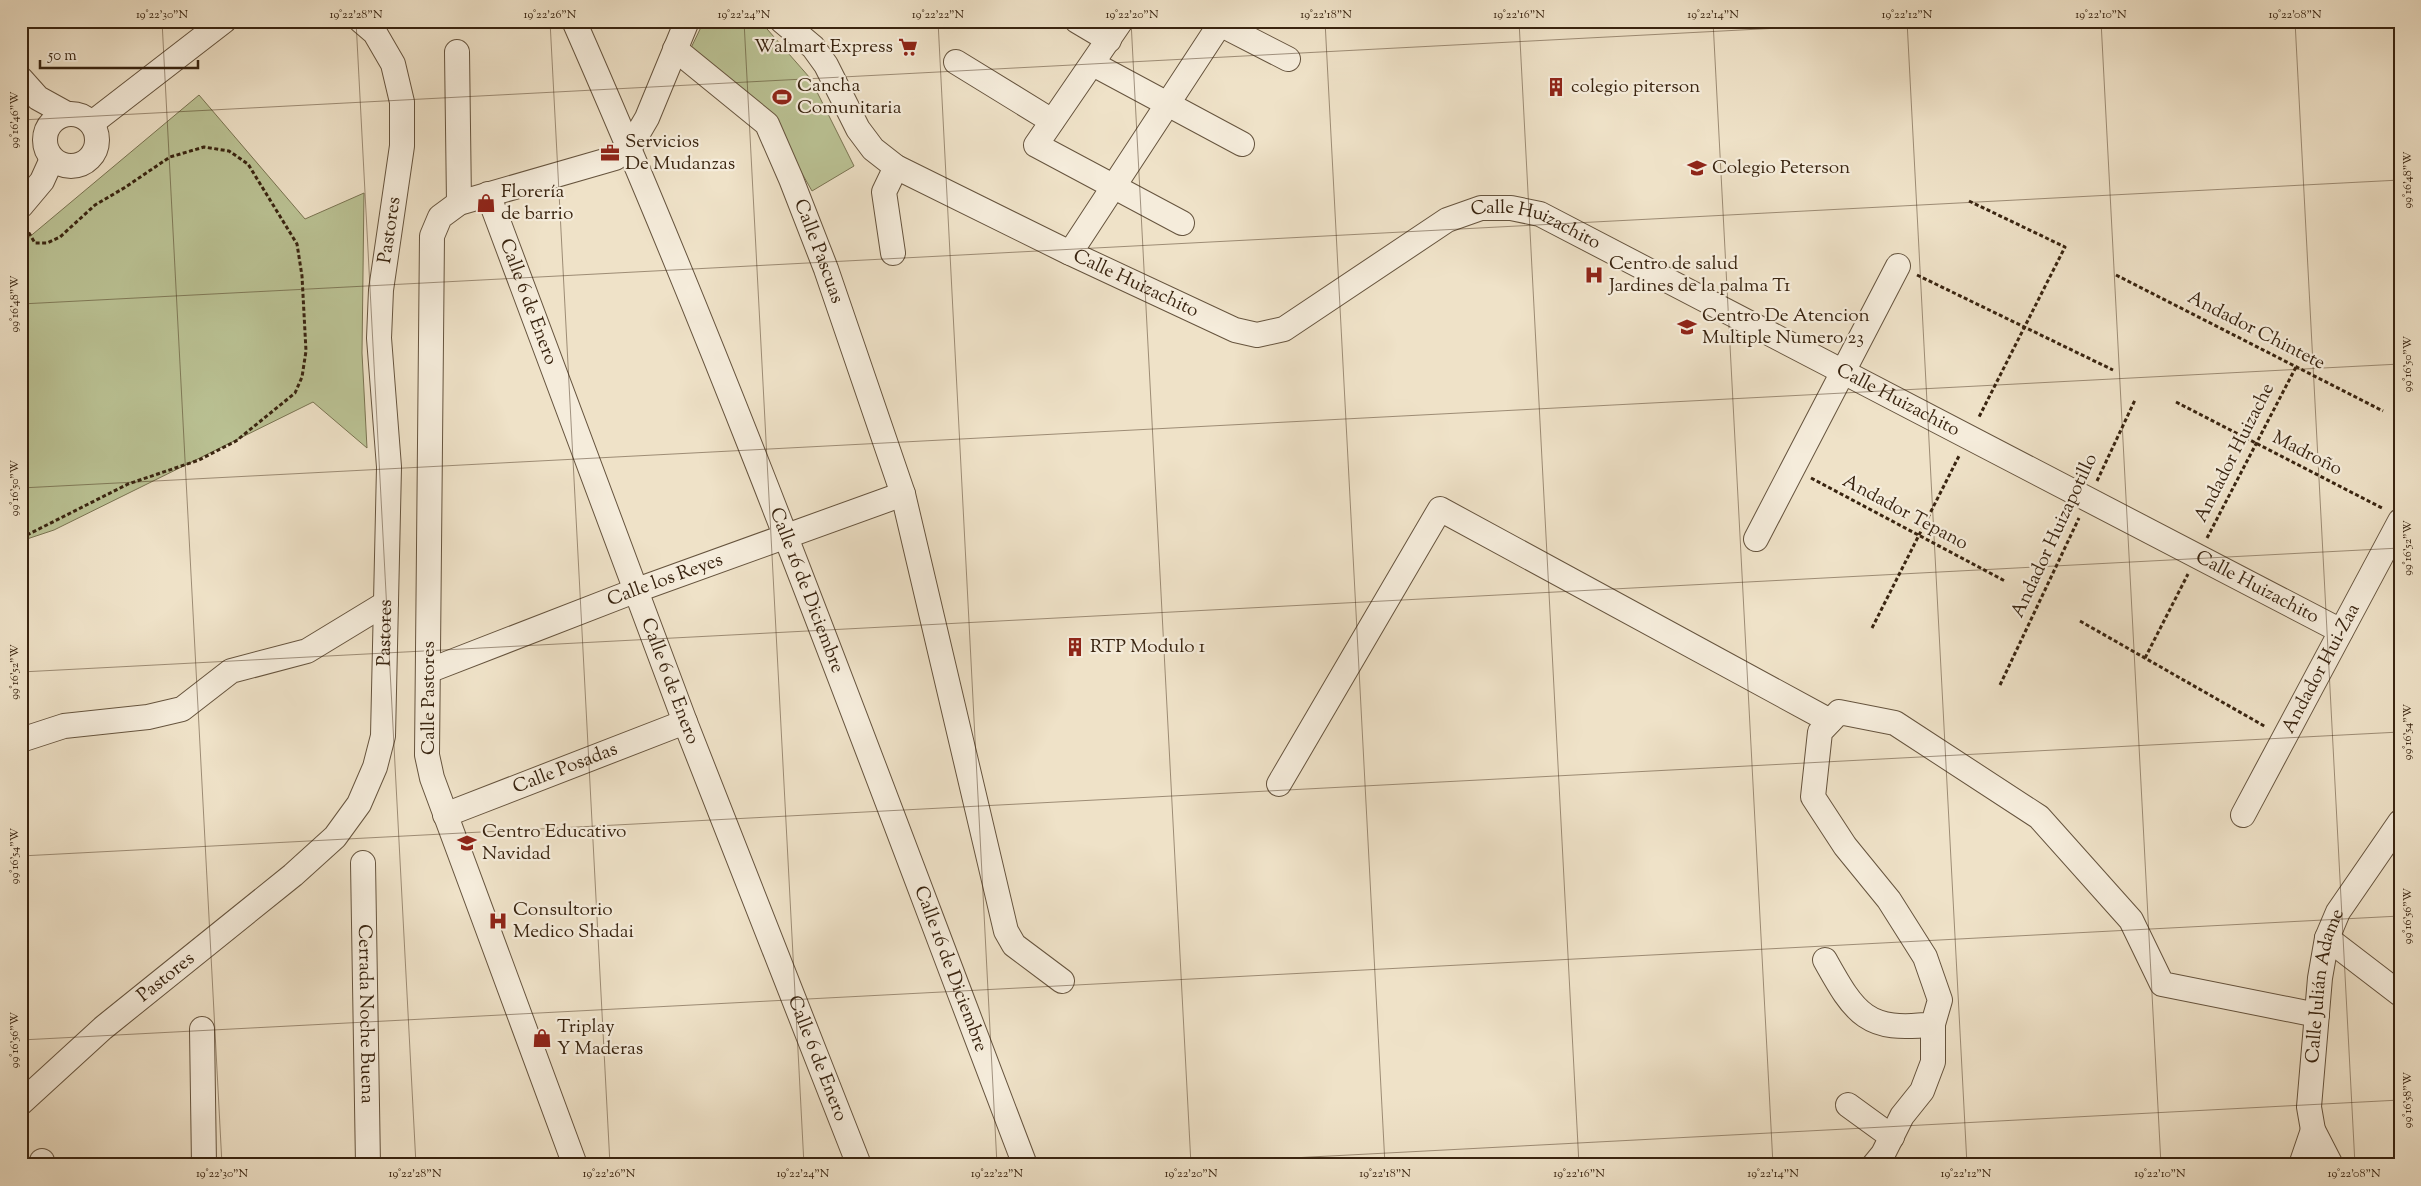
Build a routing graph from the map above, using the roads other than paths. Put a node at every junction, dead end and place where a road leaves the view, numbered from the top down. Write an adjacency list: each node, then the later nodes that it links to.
1 (224, 21): 18 (street)
2 (361, 21): 37 (street, Pastores)
3 (574, 21): 20 (street, Calle 16 de Diciembre)
4 (687, 21): 9 (street)
5 (782, 21): 22 (street, Calle Huizachito)
6 (1078, 21): 8 (street)
7 (1224, 26): 11 (street); 15 (street)
8 (1115, 31): 13 (street)
9 (675, 49): 20 (street); 32 (street, Calle Pascuas)
10 (457, 52): 25 (street)
11 (1288, 59)
12 (956, 62): 17 (street)
13 (1093, 64): 15 (street); 17 (street)
14 (21, 79): 16 (street)
15 (1169, 104): 19 (street); 23 (street)
16 (57, 120): 18 (street); 21 (street)
17 (1052, 121): 23 (street)
18 (92, 124): 21 (street)
19 (1242, 144)
20 (630, 147): 24 (street); 34 (street, Calle 16 de Diciembre)
21 (52, 159): 26 (street)
22 (896, 168): 28 (street); 29 (street, Calle Huizachito)
23 (1112, 185): 27 (street); 29 (street)
24 (488, 194): 25 (street); 36 (street, Calle 6 de Enero)
25 (460, 203): 39 (street, Calle Pastores)
26 (21, 206)
27 (1182, 223)
28 (893, 253)
29 (1070, 253): 31 (street, Calle Huizachito)
30 (1898, 266): 31 (street)
31 (1843, 372): 35 (street); 38 (street, Calle Huizachito)
32 (903, 494): 34 (street, Calle los Reyes); 52 (street, Calle Pascuas)
33 (2395, 516): 38 (street, Andador Hui-Zaa)
34 (785, 537): 36 (street, Calle los Reyes); 65 (street, Calle 16 de Diciembre)
35 (1756, 539)
36 (637, 590): 39 (street, Calle los Reyes); 41 (street, Calle 6 de Enero)
37 (386, 603): 42 (street); 57 (street, Pastores)
38 (2341, 631): 44 (street, Andador Hui-Zaa)
39 (428, 670): 45 (street, Calle Pastores)
40 (1830, 721): 43 (street); 54 (street); 55 (street)
41 (685, 722): 45 (street, Calle Posadas); 64 (street, Calle 6 de Enero)
42 (21, 740)
43 (1279, 784)
44 (2243, 814)
45 (446, 815): 63 (street, Calle Pastores)
46 (2400, 822): 48 (street, Calle Julián Adame)
47 (363, 863): 62 (street, Cerrada Noche Buena)
48 (2327, 938): 50 (street); 51 (street, Calle Julián Adame)
49 (1825, 960): 55 (street)
50 (2363, 965): 51 (street); 53 (street)
51 (2320, 978): 54 (street, Calle Julián Adame)
52 (1062, 981)
53 (2400, 994)
54 (2317, 1015): 59 (street, Calle Julián Adame)
55 (1933, 1024): 60 (street)
56 (202, 1029): 61 (street)
57 (21, 1103)
58 (1848, 1105): 60 (street)
59 (2312, 1130): 67 (street); 68 (street, Calle Julián Adame)
60 (1892, 1137): 66 (street)
61 (204, 1165)
62 (368, 1165)
63 (574, 1165)
64 (859, 1165)
65 (1025, 1165)
66 (1874, 1165)
67 (2301, 1165)
68 (2332, 1165)

